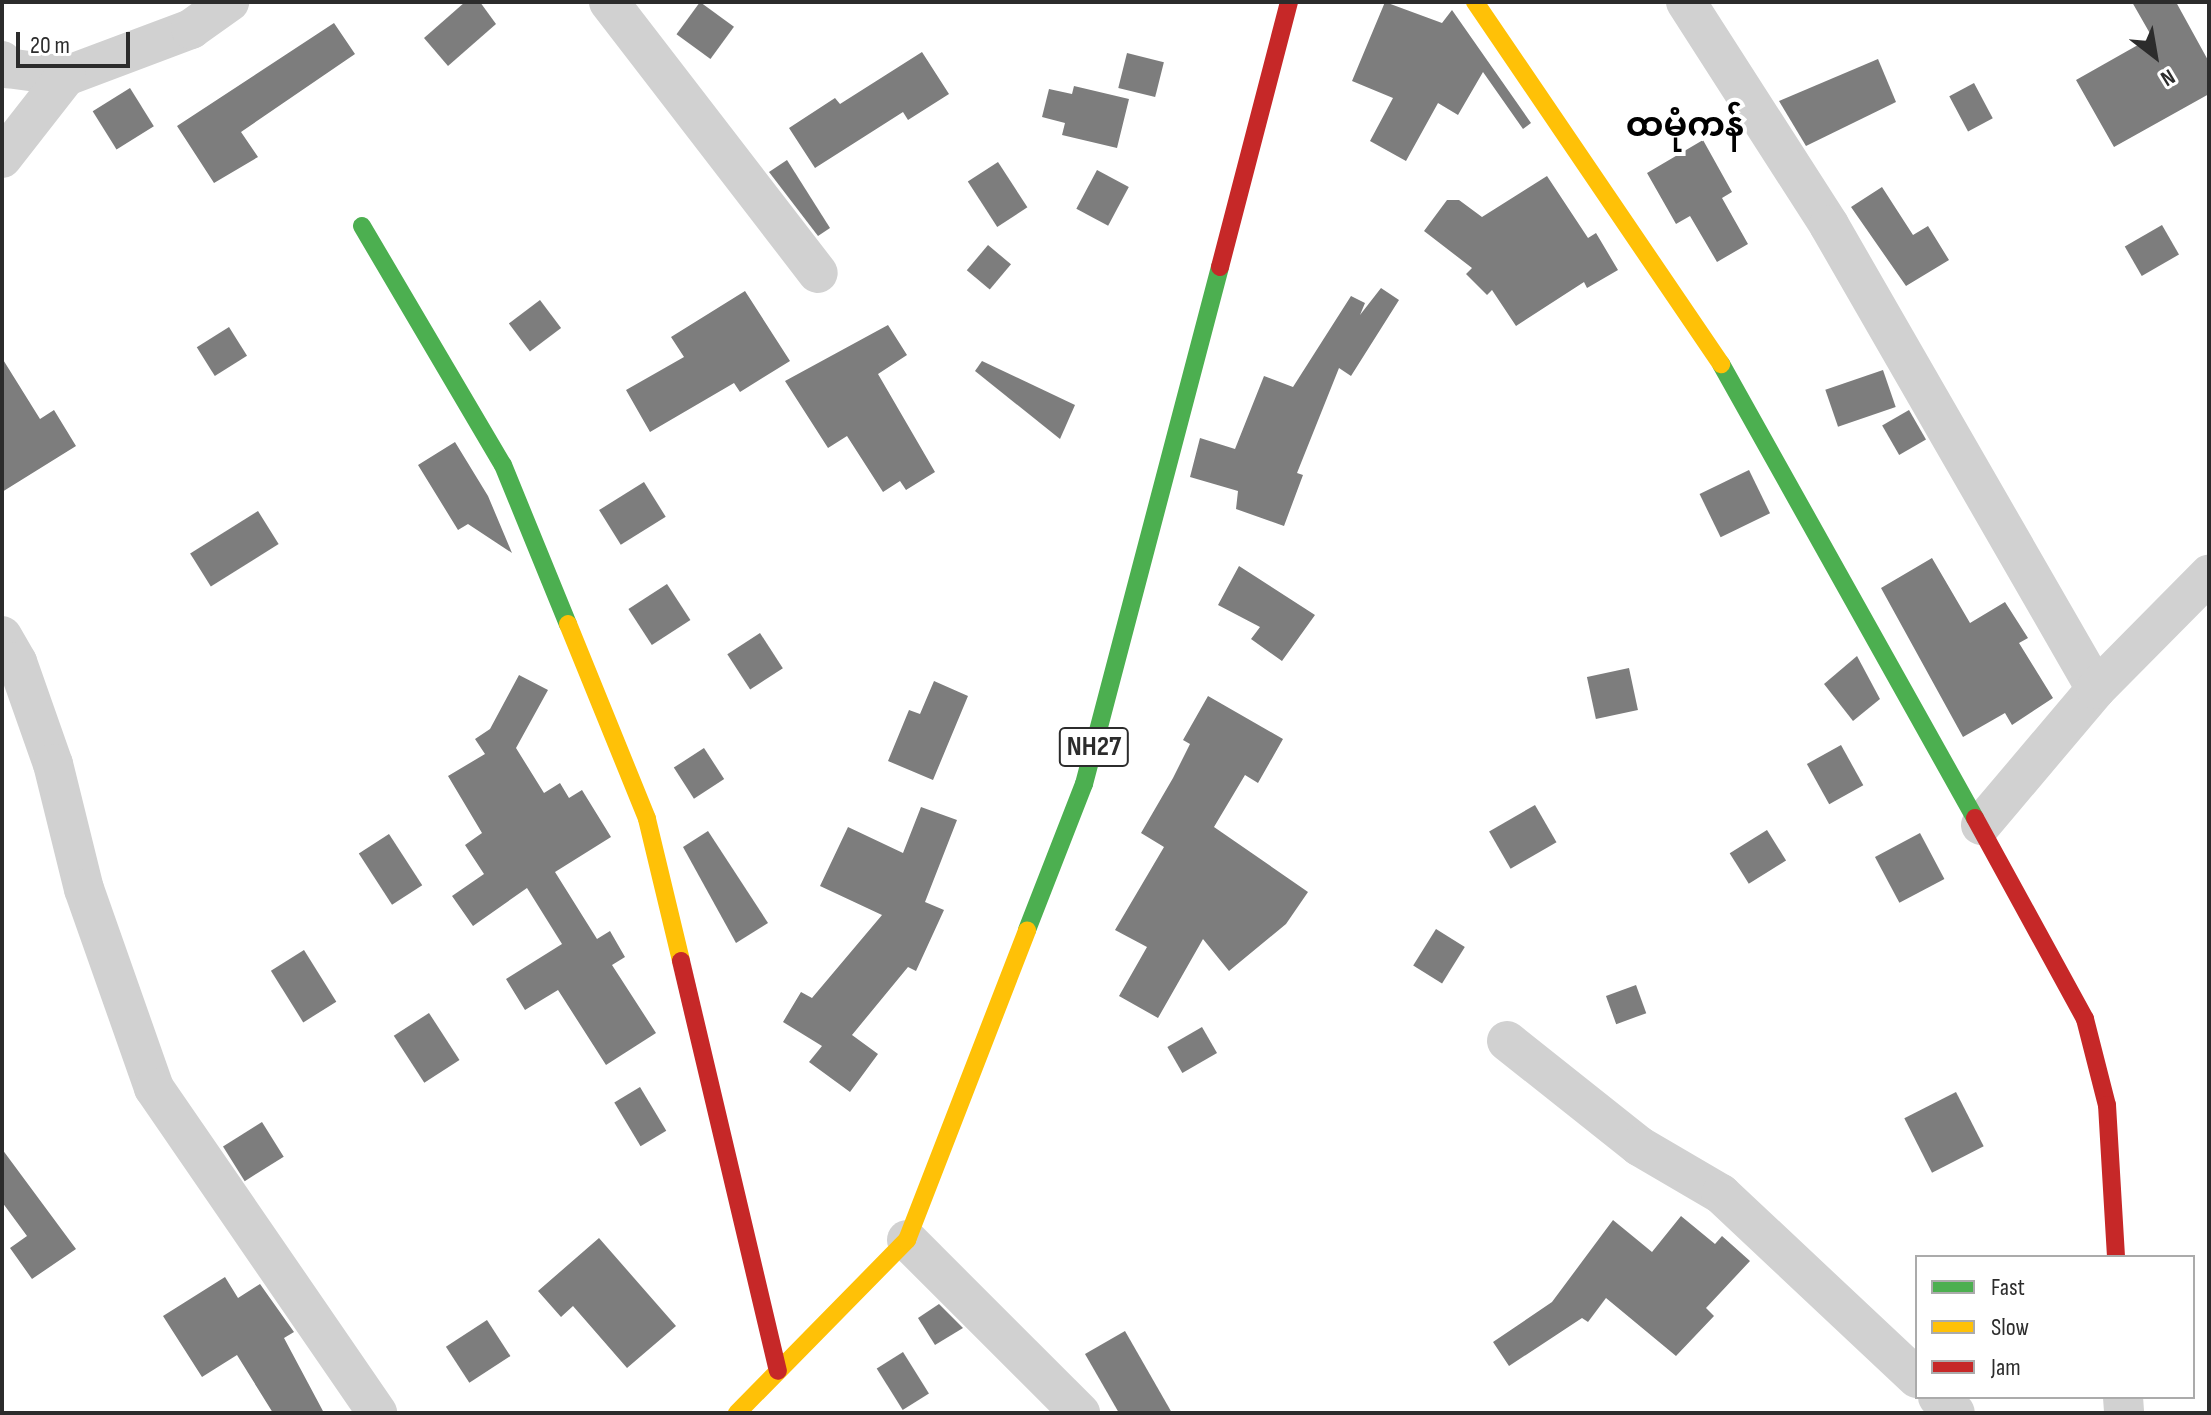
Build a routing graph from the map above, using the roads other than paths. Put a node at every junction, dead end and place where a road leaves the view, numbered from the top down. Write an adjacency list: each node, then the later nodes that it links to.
1 (229, 2): 7 (street)
2 (609, 2): 10 (street)
3 (1289, 2): 16 (main road, NH27)
4 (1475, 2): 14 (main road)
5 (1686, 2): 13 (street)
6 (2, 61): 7 (street)
7 (66, 76): 8 (street)
8 (2, 158)
9 (362, 226): 18 (main road)
10 (818, 273)
11 (2209, 575): 13 (street)
12 (2, 636): 21 (street)
13 (2096, 689): 14 (street)
14 (1981, 825): 17 (main road)
15 (1507, 1041): 19 (street)
16 (907, 1240): 18 (main road, NH27); 23 (street)
17 (2116, 1255)
18 (778, 1371): 22 (main road, NH27)
19 (1915, 1376)
20 (1940, 1399): 24 (street)
21 (377, 1413)
22 (737, 1413)
23 (1080, 1413)
24 (1955, 1413)

